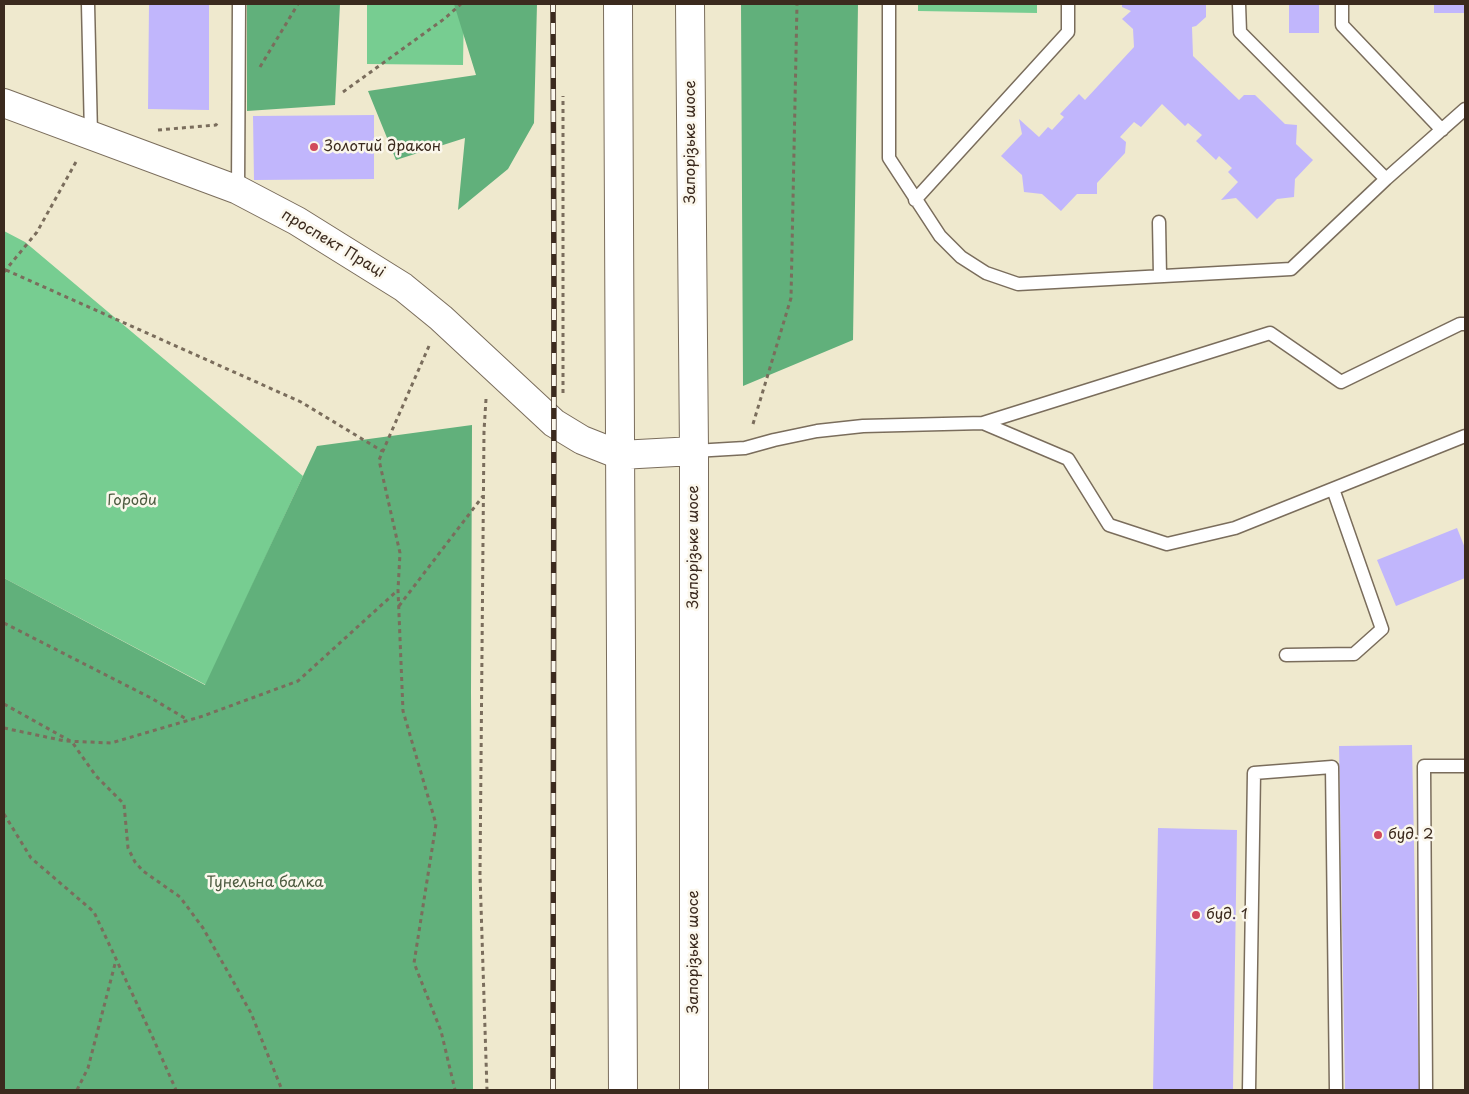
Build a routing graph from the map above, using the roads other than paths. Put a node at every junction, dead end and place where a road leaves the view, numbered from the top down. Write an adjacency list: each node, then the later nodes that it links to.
1 (88, 4): 12 (lane)
2 (238, 4): 14 (lane)
3 (618, 4): 22 (main road)
4 (690, 4): 21 (main road, Запорізьке шосе)
5 (889, 4): 15 (lane)
6 (1068, 4): 15 (lane)
7 (1239, 4): 13 (lane)
8 (1342, 4): 11 (lane)
9 (4, 103): 12 (main road, проспект Праці)
10 (1465, 109): 11 (lane)
11 (1442, 130): 13 (lane)
12 (91, 135): 14 (main road, проспект Праці)
13 (1386, 179): 17 (lane)
14 (238, 190): 22 (main road, проспект Праці)
15 (916, 200): 17 (lane)
16 (1159, 222): 17 (lane)
17 (1160, 276)
18 (1465, 324): 19 (lane)
19 (983, 423): 21 (lane); 23 (lane)
20 (1465, 436): 23 (lane)
21 (694, 451): 22 (main road); 27 (main road, Запорізьке шосе)
22 (620, 455): 26 (main road)
23 (1334, 489): 24 (lane)
24 (1286, 655)
25 (1465, 766): 30 (lane)
26 (624, 1090)
27 (694, 1090)
28 (1249, 1090): 29 (lane)
29 (1336, 1090)
30 (1426, 1090)

